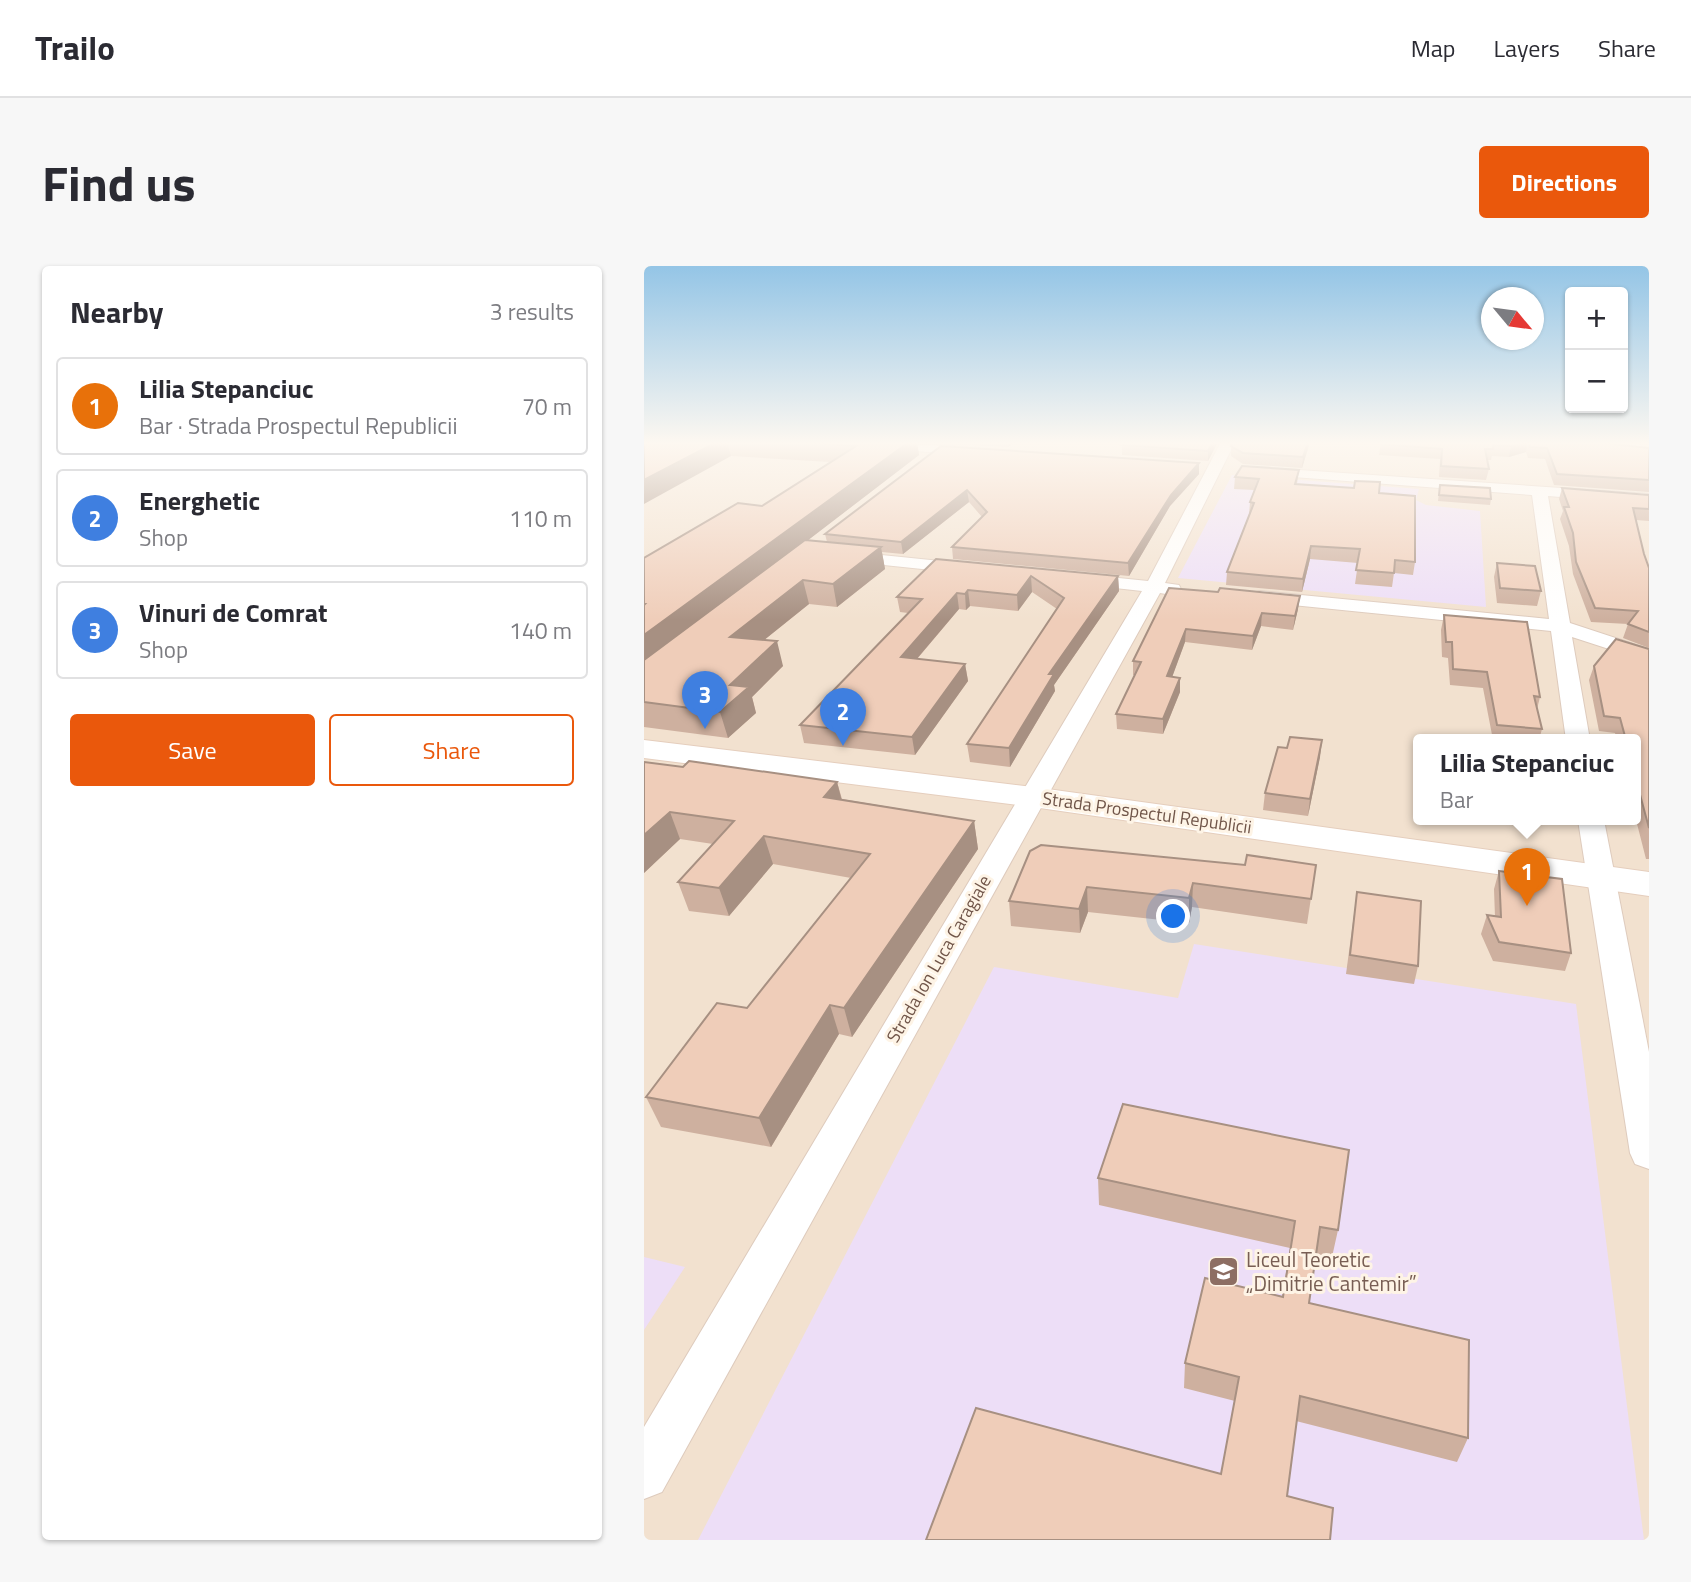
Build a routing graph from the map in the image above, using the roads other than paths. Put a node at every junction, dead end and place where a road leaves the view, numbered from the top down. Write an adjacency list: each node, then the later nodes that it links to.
1 (1201, 501): 6 (street, Strada Ion Luca Caragiale)
2 (1541, 501): 9 (street)
3 (819, 554): 4 (street)
4 (993, 571)
5 (1060, 578): 6 (street)
6 (1154, 587): 7 (street); 13 (street, Strada Ion Luca Caragiale)
7 (1195, 591)
8 (1235, 595): 9 (street)
9 (1559, 626): 10 (street); 11 (street)
10 (1649, 656)
11 (1577, 734)
12 (644, 749): 13 (main road, Strada Prospectul Republicii)
13 (1033, 797): 15 (main road, Strada Prospectul Republicii); 18 (street, Strada Ion Luca Caragiale)
14 (1592, 825): 15 (street)
15 (1601, 877): 16 (main road, Strada Prospectul Republicii); 17 (street)
16 (1649, 884)
17 (1649, 1153)
18 (644, 1474)

